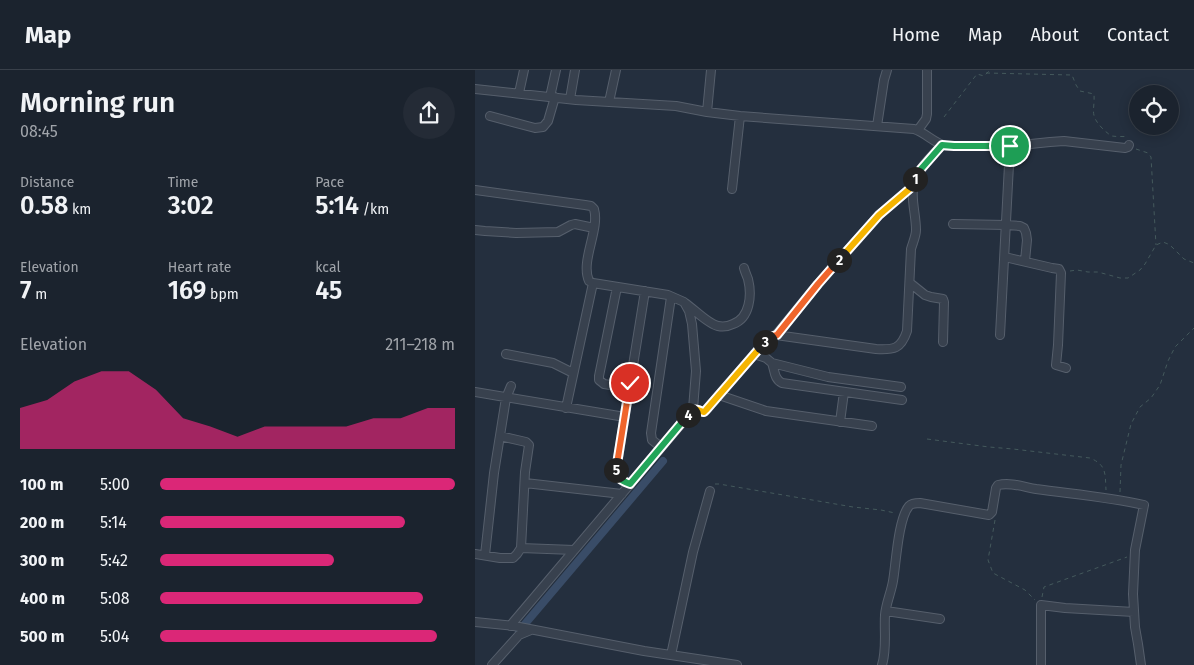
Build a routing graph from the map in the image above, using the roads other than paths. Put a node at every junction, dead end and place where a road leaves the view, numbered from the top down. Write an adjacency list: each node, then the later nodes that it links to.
1 (524, 70): 9 (street)
2 (556, 70): 10 (street)
3 (575, 70): 11 (street)
4 (616, 70): 12 (street)
5 (711, 70): 13 (street)
6 (887, 70): 16 (street)
7 (927, 70): 17 (street)
8 (475, 88): 9 (street)
9 (519, 92): 10 (street)
10 (553, 97): 11 (street); 14 (street)
11 (570, 99): 12 (street)
12 (609, 102): 13 (street)
13 (707, 112): 15 (street)
14 (490, 116)
15 (740, 116): 16 (street); 22 (street)
16 (877, 126): 17 (street)
17 (918, 130): 18 (street)
18 (942, 145): 19 (street); 21 (street)
19 (1010, 146): 20 (street); 25 (street)
20 (1129, 146)
21 (913, 186): 32 (street); 37 (street)
22 (732, 189)
23 (475, 190): 26 (street)
24 (953, 224): 25 (street)
25 (1006, 225): 28 (street); 29 (street)
26 (594, 228): 27 (street); 31 (street)
27 (475, 230)
28 (1005, 257): 29 (street); 38 (street)
29 (1025, 261): 43 (street)
30 (743, 268): 36 (street)
31 (593, 283): 33 (street); 44 (street)
32 (909, 283): 37 (street); 39 (street)
33 (617, 287): 34 (street); 47 (street)
34 (645, 292): 35 (street); 47 (street)
35 (671, 296): 36 (street); 59 (street)
36 (684, 302): 54 (street)
37 (777, 335): 41 (street)
38 (1001, 335)
39 (943, 342)
40 (506, 354): 44 (street)
41 (754, 354): 42 (street); 50 (street)
42 (772, 362): 46 (street); 49 (street)
43 (1066, 368)
44 (573, 373): 53 (street)
45 (511, 386): 51 (street)
46 (901, 387)
47 (629, 388): 55 (street)
48 (475, 392): 51 (street)
49 (844, 392): 52 (street); 56 (street)
50 (719, 395): 54 (street); 56 (street)
51 (506, 398): 53 (street); 58 (street)
52 (902, 400)
53 (566, 408): 55 (street)
54 (698, 410): 59 (street)
55 (625, 417): 61 (street)
56 (840, 422): 57 (street)
57 (872, 426)
58 (500, 436): 60 (street); 67 (street)
59 (661, 447): 61 (street)
60 (525, 483): 63 (street); 64 (street)
61 (630, 484): 63 (street)
62 (710, 491): 74 (street)
63 (622, 494): 65 (street)
64 (521, 548): 65 (street); 67 (street)
65 (574, 550): 72 (street)
66 (475, 554): 67 (street)
67 (485, 555)
68 (885, 611): 69 (street); 70 (street); 79 (street)
69 (1134, 612): 80 (street); 81 (street)
70 (940, 619)
71 (475, 622): 72 (street)
72 (512, 626): 73 (street)
73 (529, 629): 74 (street); 76 (street)
74 (673, 656): 75 (street); 77 (street)
75 (710, 663): 78 (street)
76 (492, 665)
77 (676, 665)
78 (737, 665)
79 (882, 665)
80 (1041, 665)
81 (1141, 665)

